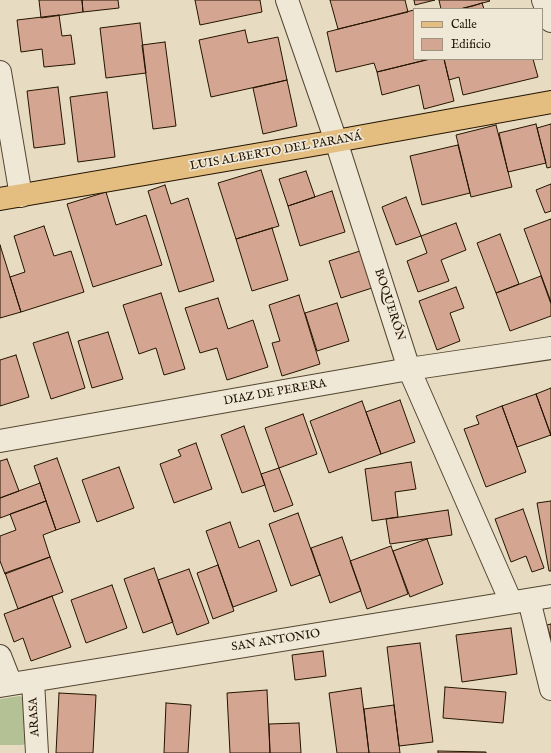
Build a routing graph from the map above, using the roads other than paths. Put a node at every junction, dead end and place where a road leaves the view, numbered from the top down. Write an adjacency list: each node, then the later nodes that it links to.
1 (287, 0): 6 (street, BOQUERÓN)
2 (543, 0): 3 (street)
3 (551, 20)
4 (0, 72): 7 (street)
5 (551, 102): 6 (main road, LUIS ALBERTO DEL PARANÁ)
6 (336, 141): 7 (main road, LUIS ALBERTO DEL PARANÁ); 9 (street, BOQUERÓN)
7 (10, 198)
8 (551, 348): 9 (street, DIAZ DE PERERA)
9 (409, 369): 10 (street, DIAZ DE PERERA); 12 (street, BOQUERÓN)
10 (0, 441)
11 (551, 596): 12 (street, SAN ANTONIO)
12 (520, 601): 14 (street, SAN ANTONIO); 16 (street, BOQUERÓN)
13 (0, 656): 15 (street)
14 (33, 681): 15 (street, SAN ANTONIO); 17 (street, ARASA)
15 (5, 685)
16 (551, 689)
17 (36, 753)

